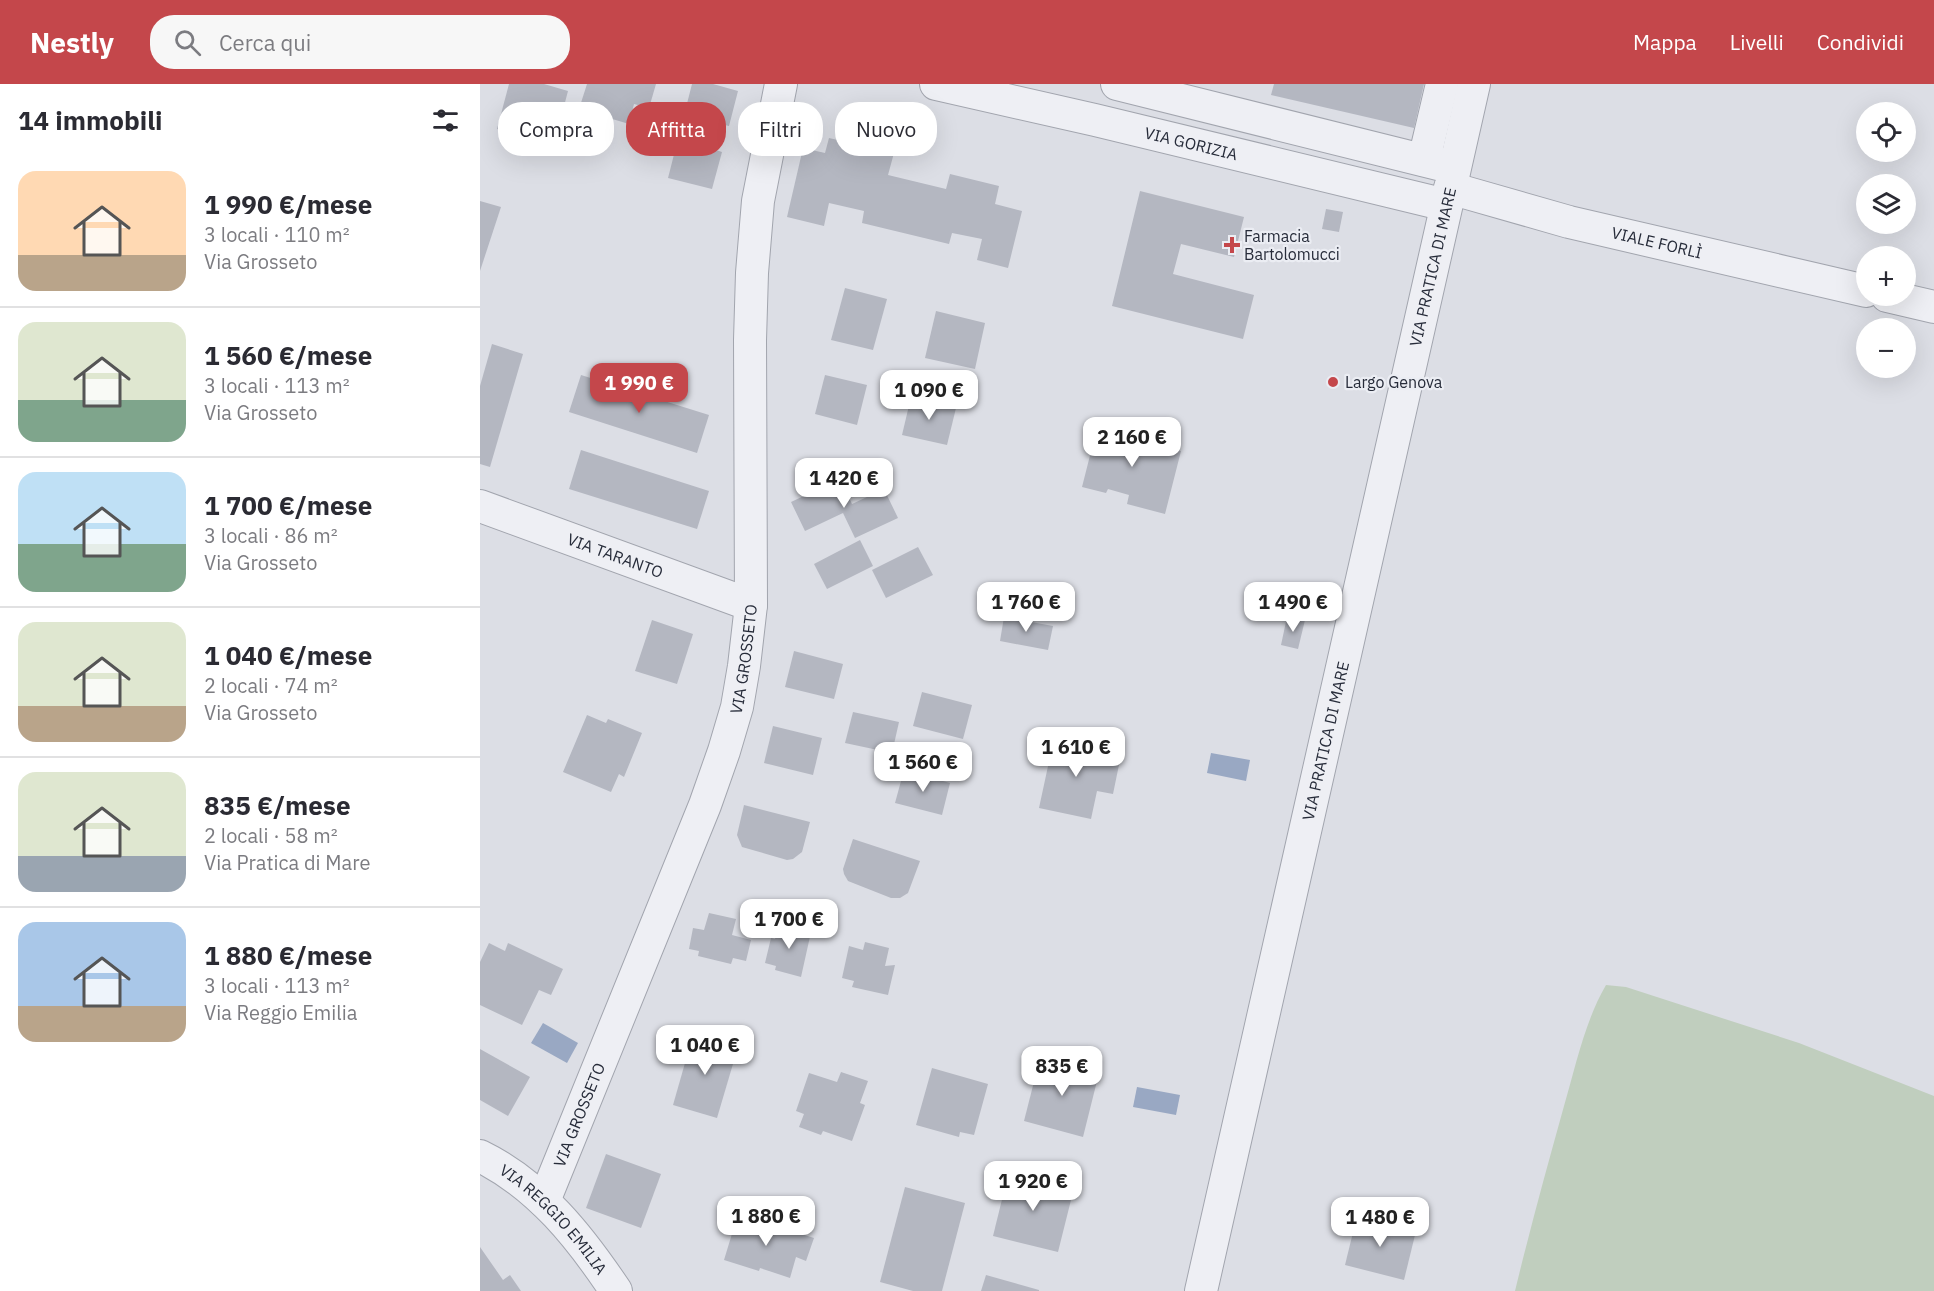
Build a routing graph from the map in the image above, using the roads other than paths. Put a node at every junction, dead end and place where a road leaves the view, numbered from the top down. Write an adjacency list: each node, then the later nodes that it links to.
1 (781, 84): 14 (street, VIA GROSSETO)
2 (936, 84): 7 (street, VIA GORIZIA)
3 (1104, 84): 7 (street)
4 (1118, 84): 8 (street)
5 (1442, 84): 8 (street)
6 (1474, 84): 9 (street, VIA PRATICA DI MARE)
7 (1095, 120): 9 (street, VIA GORIZIA)
8 (1424, 160): 9 (street)
9 (1450, 187): 10 (street, VIALE FORLÌ); 18 (street, VIA PRATICA DI MARE)
10 (1856, 289)
11 (1916, 303): 12 (street)
12 (1934, 307)
13 (480, 506): 14 (street, VIA TARANTO)
14 (752, 605): 16 (street, VIA GROSSETO)
15 (480, 1156): 16 (street, VIA REGGIO EMILIA)
16 (544, 1201): 17 (street, VIA REGGIO EMILIA)
17 (616, 1291)
18 (1201, 1291)

